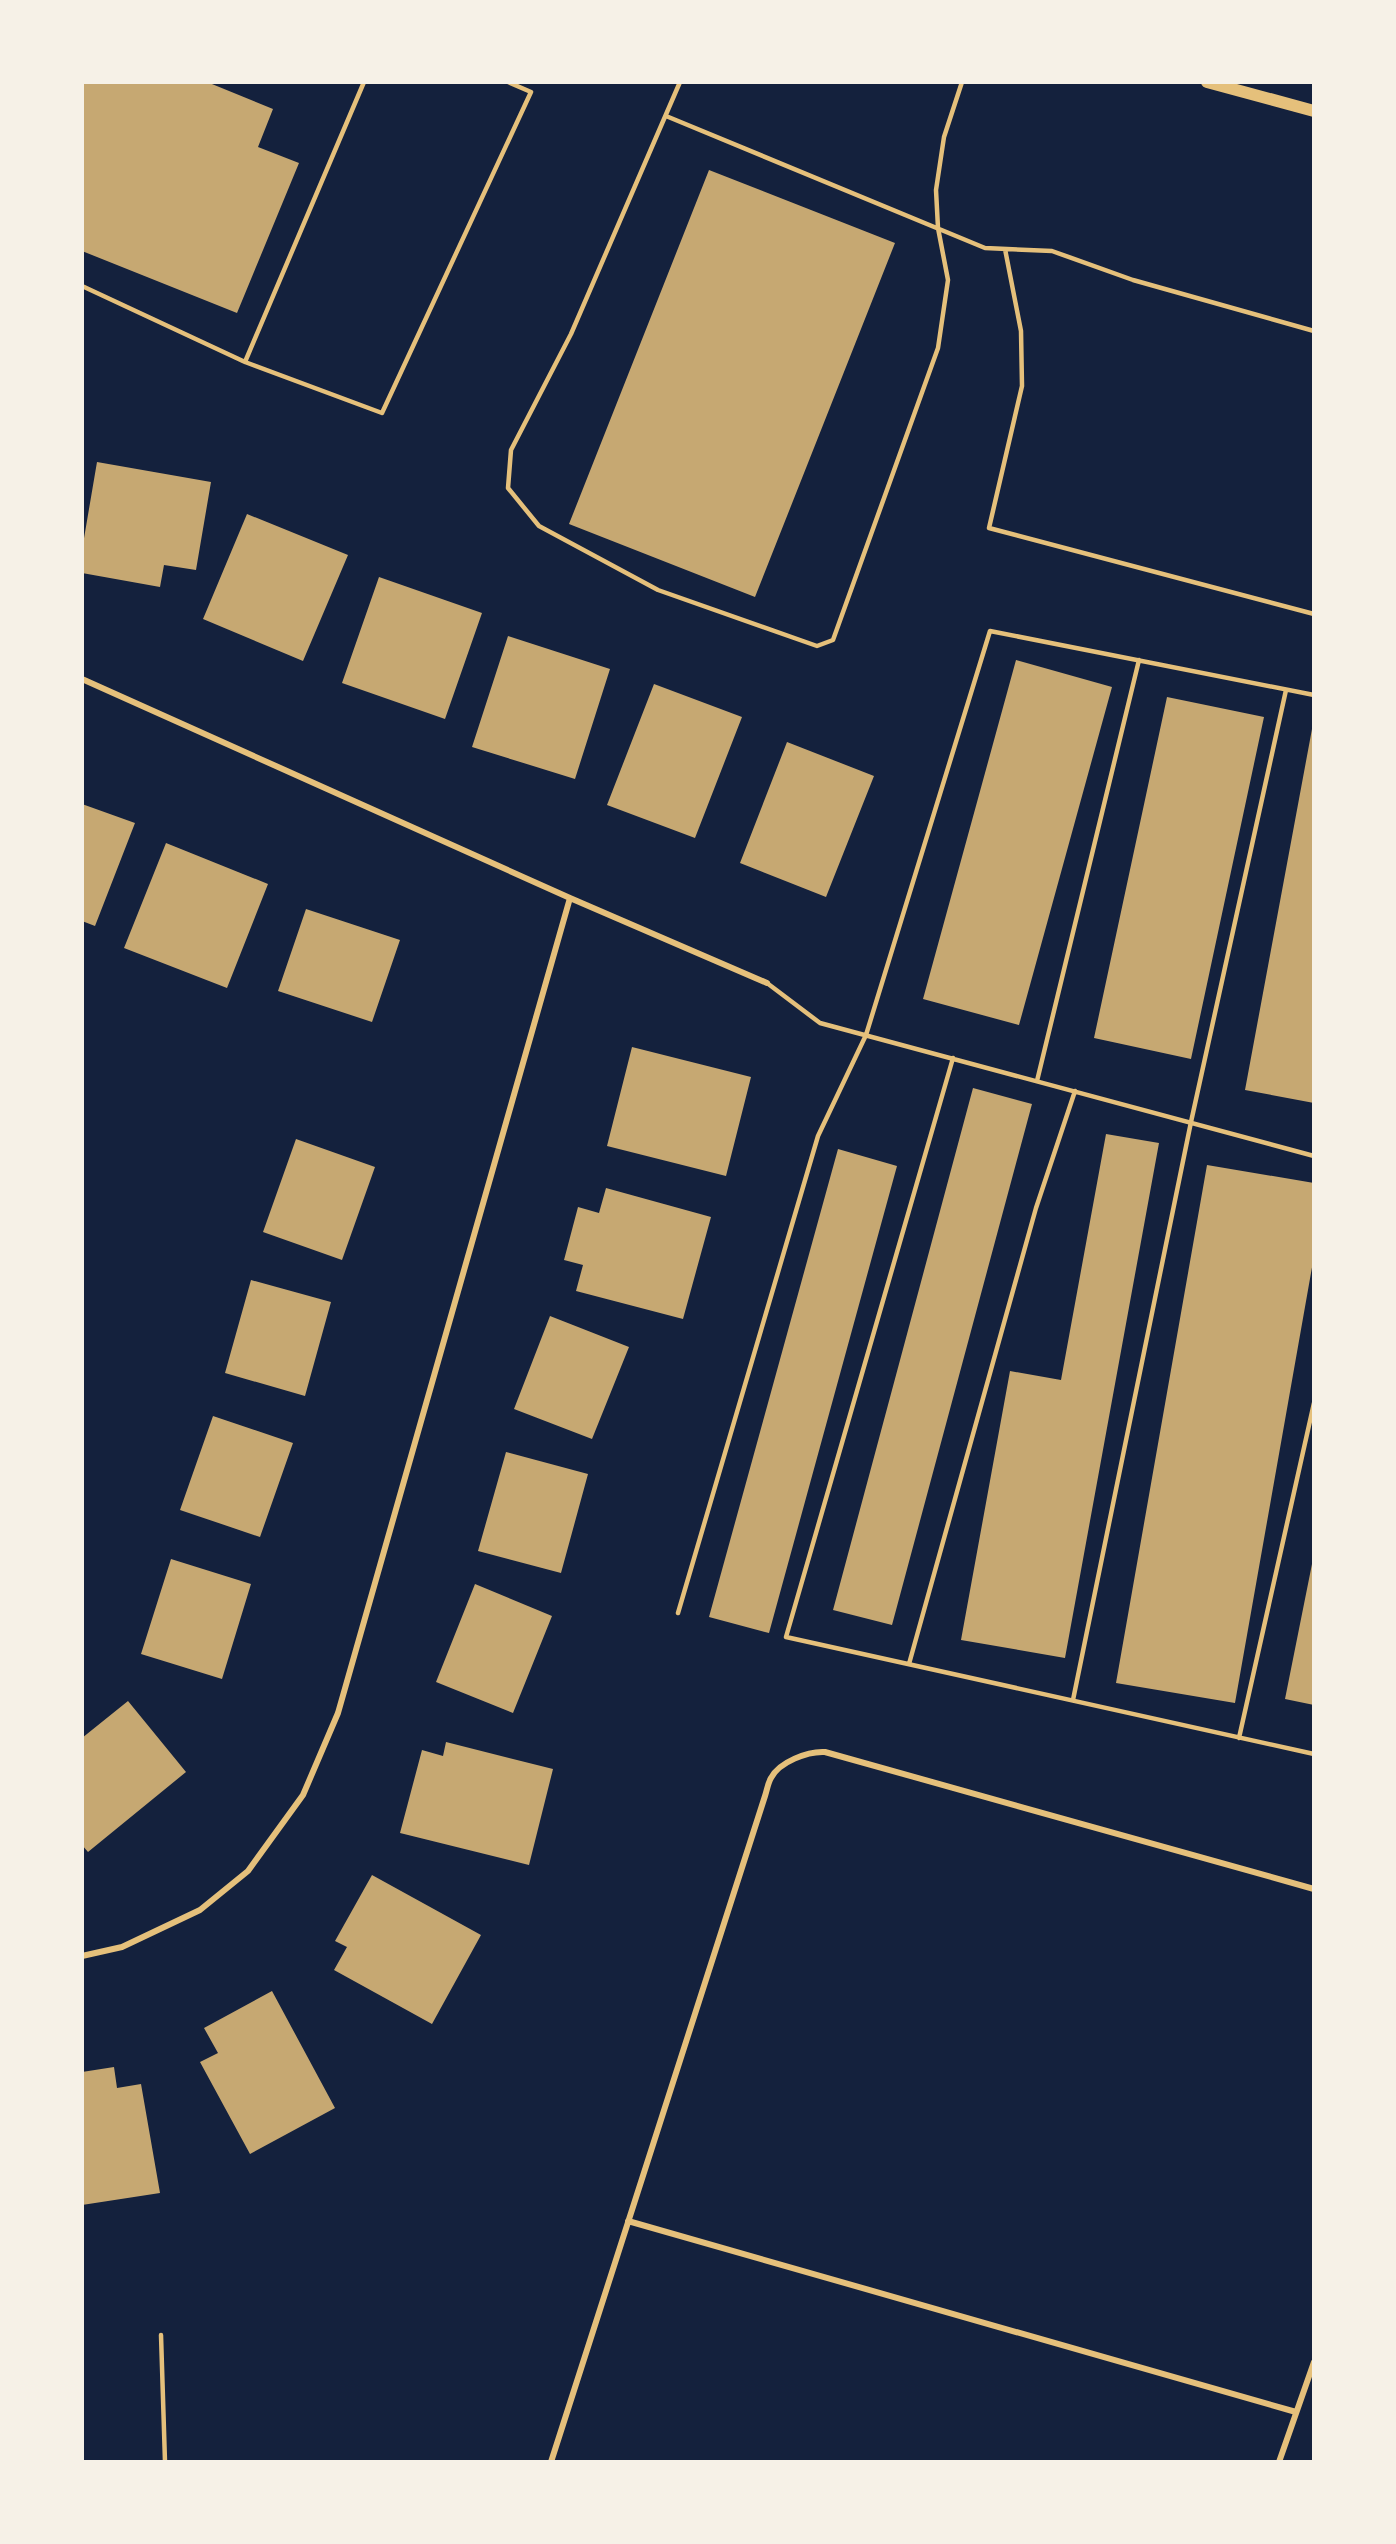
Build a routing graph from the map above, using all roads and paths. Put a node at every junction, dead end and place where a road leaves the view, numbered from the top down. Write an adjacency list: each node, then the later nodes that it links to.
1 (364, 82): 12 (lane)
2 (508, 82): 12 (lane)
3 (680, 82): 7 (lane)
4 (962, 82): 8 (lane)
5 (1207, 82): 6 (main road)
6 (1314, 111)
7 (666, 116): 8 (lane); 8 (lane)
8 (938, 228): 9 (lane)
9 (1005, 249): 11 (lane); 13 (lane)
10 (82, 286): 12 (lane)
11 (1314, 331)
12 (244, 362)
13 (1314, 614)
14 (1139, 660): 16 (lane); 20 (lane); 22 (lane)
15 (82, 679): 18 (street)
16 (1286, 690): 17 (lane); 24 (lane)
17 (1314, 695)
18 (570, 898): 19 (street); 33 (street)
19 (767, 983): 20 (lane)
20 (866, 1035): 21 (lane); 27 (lane)
21 (953, 1058): 22 (lane); 28 (lane)
22 (1037, 1081): 23 (lane)
23 (1075, 1091): 24 (lane); 28 (lane)
24 (1191, 1122): 25 (lane); 29 (lane)
25 (1314, 1156)
26 (1314, 1403): 30 (lane)
27 (678, 1613)
28 (909, 1664): 29 (lane)
29 (1073, 1701): 30 (lane)
30 (1239, 1738): 31 (lane)
31 (1314, 1754)
32 (1314, 1889): 34 (street)
33 (82, 1956)
34 (628, 2222): 37 (street); 39 (street)
35 (161, 2335): 38 (lane)
36 (1314, 2362): 37 (street)
37 (1296, 2412): 40 (street)
38 (165, 2462)
39 (551, 2462)
40 (1280, 2462)

